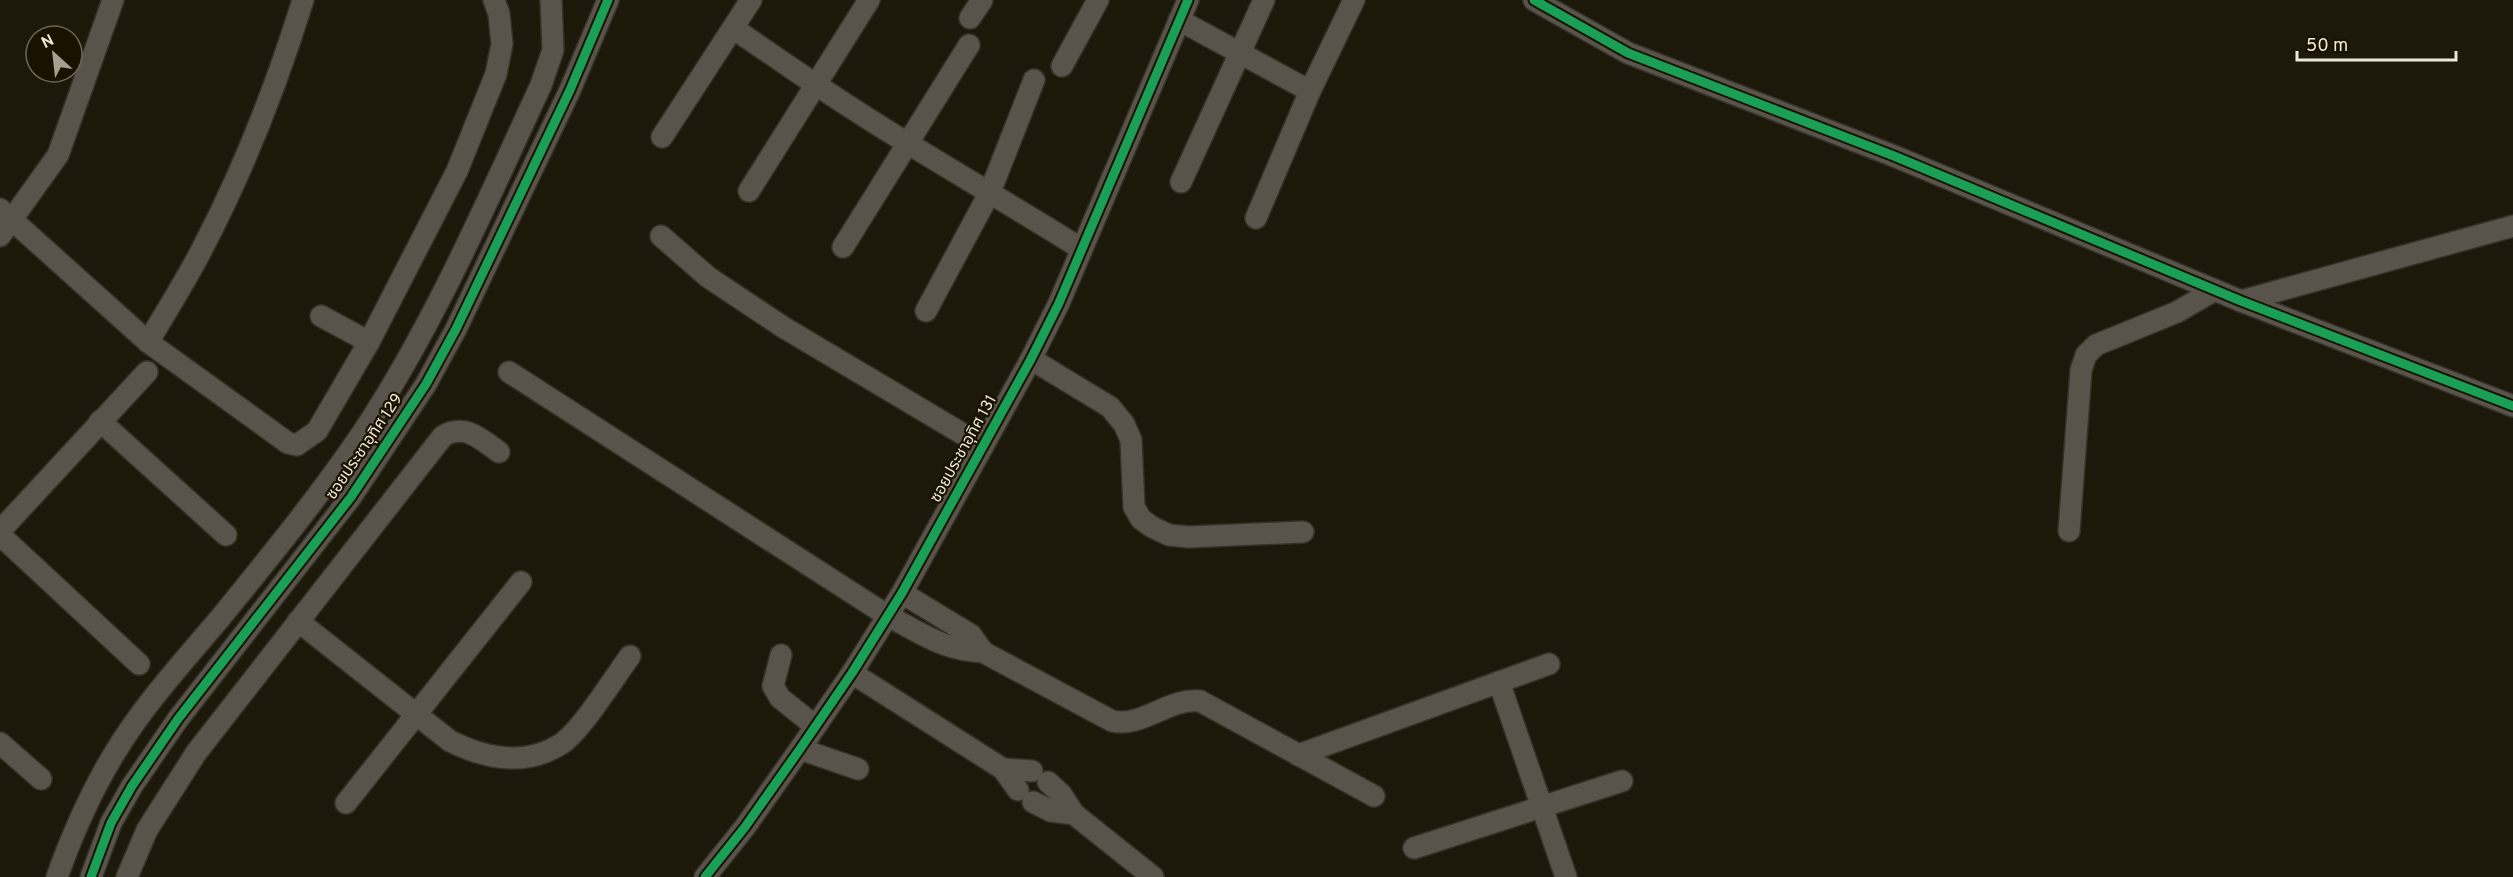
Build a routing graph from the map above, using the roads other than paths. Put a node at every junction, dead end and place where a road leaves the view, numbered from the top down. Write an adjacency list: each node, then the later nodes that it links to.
1 (114, 0): 26 (street)
2 (303, 0): 37 (street)
3 (494, 0): 38 (street)
4 (551, 0): 52 (street, ซอยประชาอุทิศ 129)
5 (608, 0): 54 (street, ซอยประชาอุทิศ 129)
6 (751, 0): 14 (street)
7 (869, 0): 19 (street)
8 (1098, 0): 17 (street)
9 (1188, 0): 13 (street, ซอยประชาอุทิศ 131)
10 (1264, 0): 16 (street)
11 (1354, 0): 20 (street)
12 (1534, 0): 33 (street)
13 (1179, 20): 16 (street); 32 (street, ซอยประชาอุทิศ 131)
14 (733, 28): 19 (street); 21 (street)
15 (969, 45): 22 (street)
16 (1240, 52): 20 (street); 23 (street)
17 (1062, 66)
18 (1034, 80): 25 (street)
19 (815, 85): 22 (street); 24 (street)
20 (1310, 91): 27 (street)
21 (662, 137)
22 (909, 144): 25 (street); 31 (street)
23 (1181, 182)
24 (749, 191)
25 (990, 192): 32 (street); 35 (street)
26 (7, 214): 29 (street); 37 (street)
27 (1256, 218)
28 (2513, 226): 34 (street)
29 (0, 236)
30 (661, 236): 44 (street)
31 (843, 247)
32 (1080, 248): 39 (street, ซอยประชาอุทิศ 131)
33 (2215, 290): 34 (street); 46 (street)
34 (2241, 301): 42 (street)
35 (926, 311)
36 (321, 316): 38 (street)
37 (148, 342): 38 (street)
38 (369, 342)
39 (1031, 358): 44 (street, ซอยประชาอุทิศ 131); 47 (street)
40 (147, 372): 43 (street)
41 (509, 372): 53 (street)
42 (2513, 406)
43 (100, 421): 48 (street); 49 (street)
44 (983, 446): 51 (street, ซอยประชาอุทิศ 131)
45 (499, 452): 55 (street)
46 (2069, 531)
47 (1303, 532)
48 (0, 533): 59 (street)
49 (226, 535)
50 (520, 582): 63 (street)
51 (902, 593): 53 (street, ซอยประชาอุทิศ 131); 56 (street)
52 (231, 604): 54 (street); 77 (street, ซอยประชาอุทิศ 129)
53 (888, 616): 56 (street); 61 (street, ซอยประชาอุทิศ 131)
54 (255, 620): 78 (street, ซอยประชาอุทิศ 129)
55 (298, 621): 63 (street); 79 (street)
56 (983, 652): 67 (street)
57 (781, 655): 64 (street)
58 (630, 656): 63 (street)
59 (140, 664)
60 (1549, 664): 62 (street)
61 (852, 673): 64 (street, ซอยประชาอุทิศ 131); 69 (street)
62 (1499, 682): 67 (street); 74 (street)
63 (417, 715): 73 (street)
64 (815, 726): 66 (street, ซอยประชาอุทิศ 131)
65 (0, 743): 70 (street)
66 (800, 749): 68 (street); 80 (street, ซอยประชาอุทิศ 131)
67 (1298, 755): 72 (street)
68 (858, 769)
69 (1003, 769): 75 (street); 75 (street)
70 (41, 778)
71 (1622, 780): 74 (street)
72 (1374, 796)
73 (346, 803)
74 (1542, 807): 76 (street); 82 (street)
75 (1074, 814): 81 (street)
76 (1414, 848)
77 (57, 877)
78 (91, 877)
79 (127, 877)
80 (705, 877)
81 (1153, 877)
82 (1566, 877)

